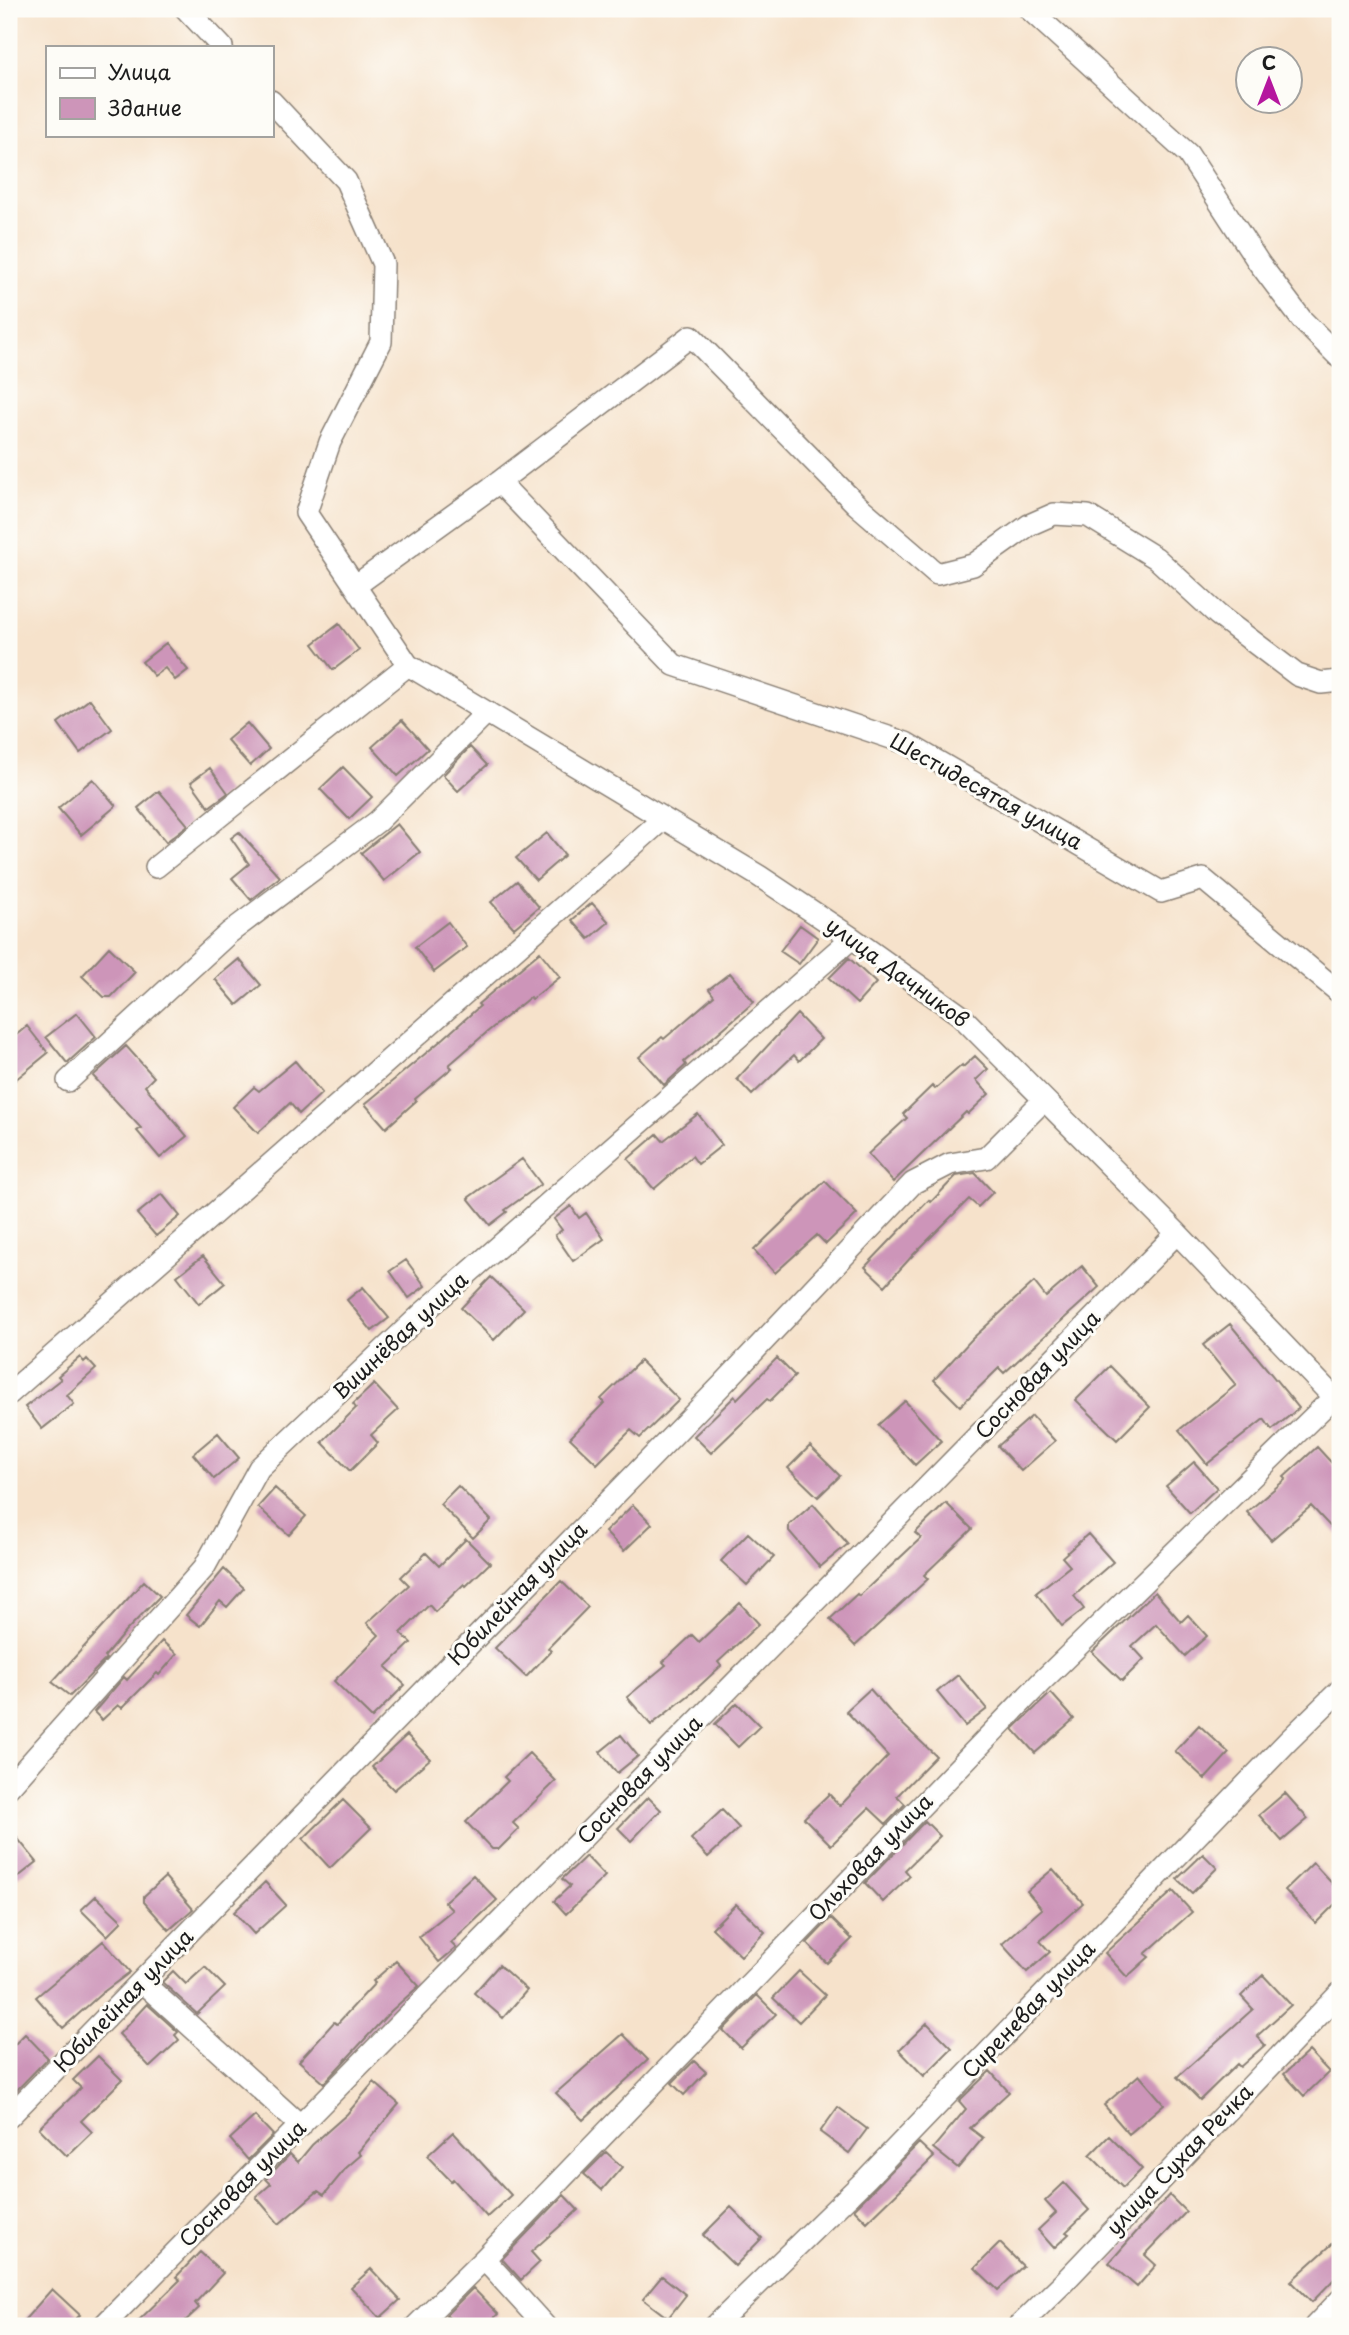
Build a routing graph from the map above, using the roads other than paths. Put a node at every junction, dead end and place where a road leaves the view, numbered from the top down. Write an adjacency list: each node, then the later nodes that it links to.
1 (186, 9): 3 (street)
2 (1029, 9): 5 (street)
3 (221, 46)
4 (273, 103): 7 (street)
5 (1340, 358)
6 (499, 482): 7 (street); 9 (street); 14 (street, Шестидесятая улица)
7 (355, 586): 8 (street)
8 (408, 665): 10 (street, улица Дачников); 12 (street)
9 (1340, 681)
10 (486, 712): 11 (street, улица Дачников); 15 (street)
11 (663, 818): 13 (street, улица Дачников); 18 (street)
12 (156, 867)
13 (852, 938): 16 (street, улица Дачников); 21 (street, Вишнёвая улица)
14 (1340, 993)
15 (68, 1081)
16 (1044, 1100): 17 (street, улица Дачников); 22 (street, Юбилейная улица)
17 (1177, 1233): 19 (street, улица Дачников); 25 (street, Сосновая улица)
18 (9, 1394)
19 (1337, 1401): 26 (street, Ольховая улица)
20 (1340, 1690): 31 (street, Сиреневая улица)
21 (9, 1787)
22 (142, 1982): 24 (street, Юбилейная улица); 25 (street)
23 (1340, 1993): 32 (street, улица Сухая Речка)
24 (9, 2117)
25 (301, 2126): 28 (street, Сосновая улица)
26 (484, 2259): 29 (street, Ольховая улица); 30 (street)
27 (1340, 2300): 33 (street)
28 (103, 2326)
29 (416, 2326)
30 (545, 2326)
31 (715, 2326)
32 (1019, 2326)
33 (1315, 2326)

